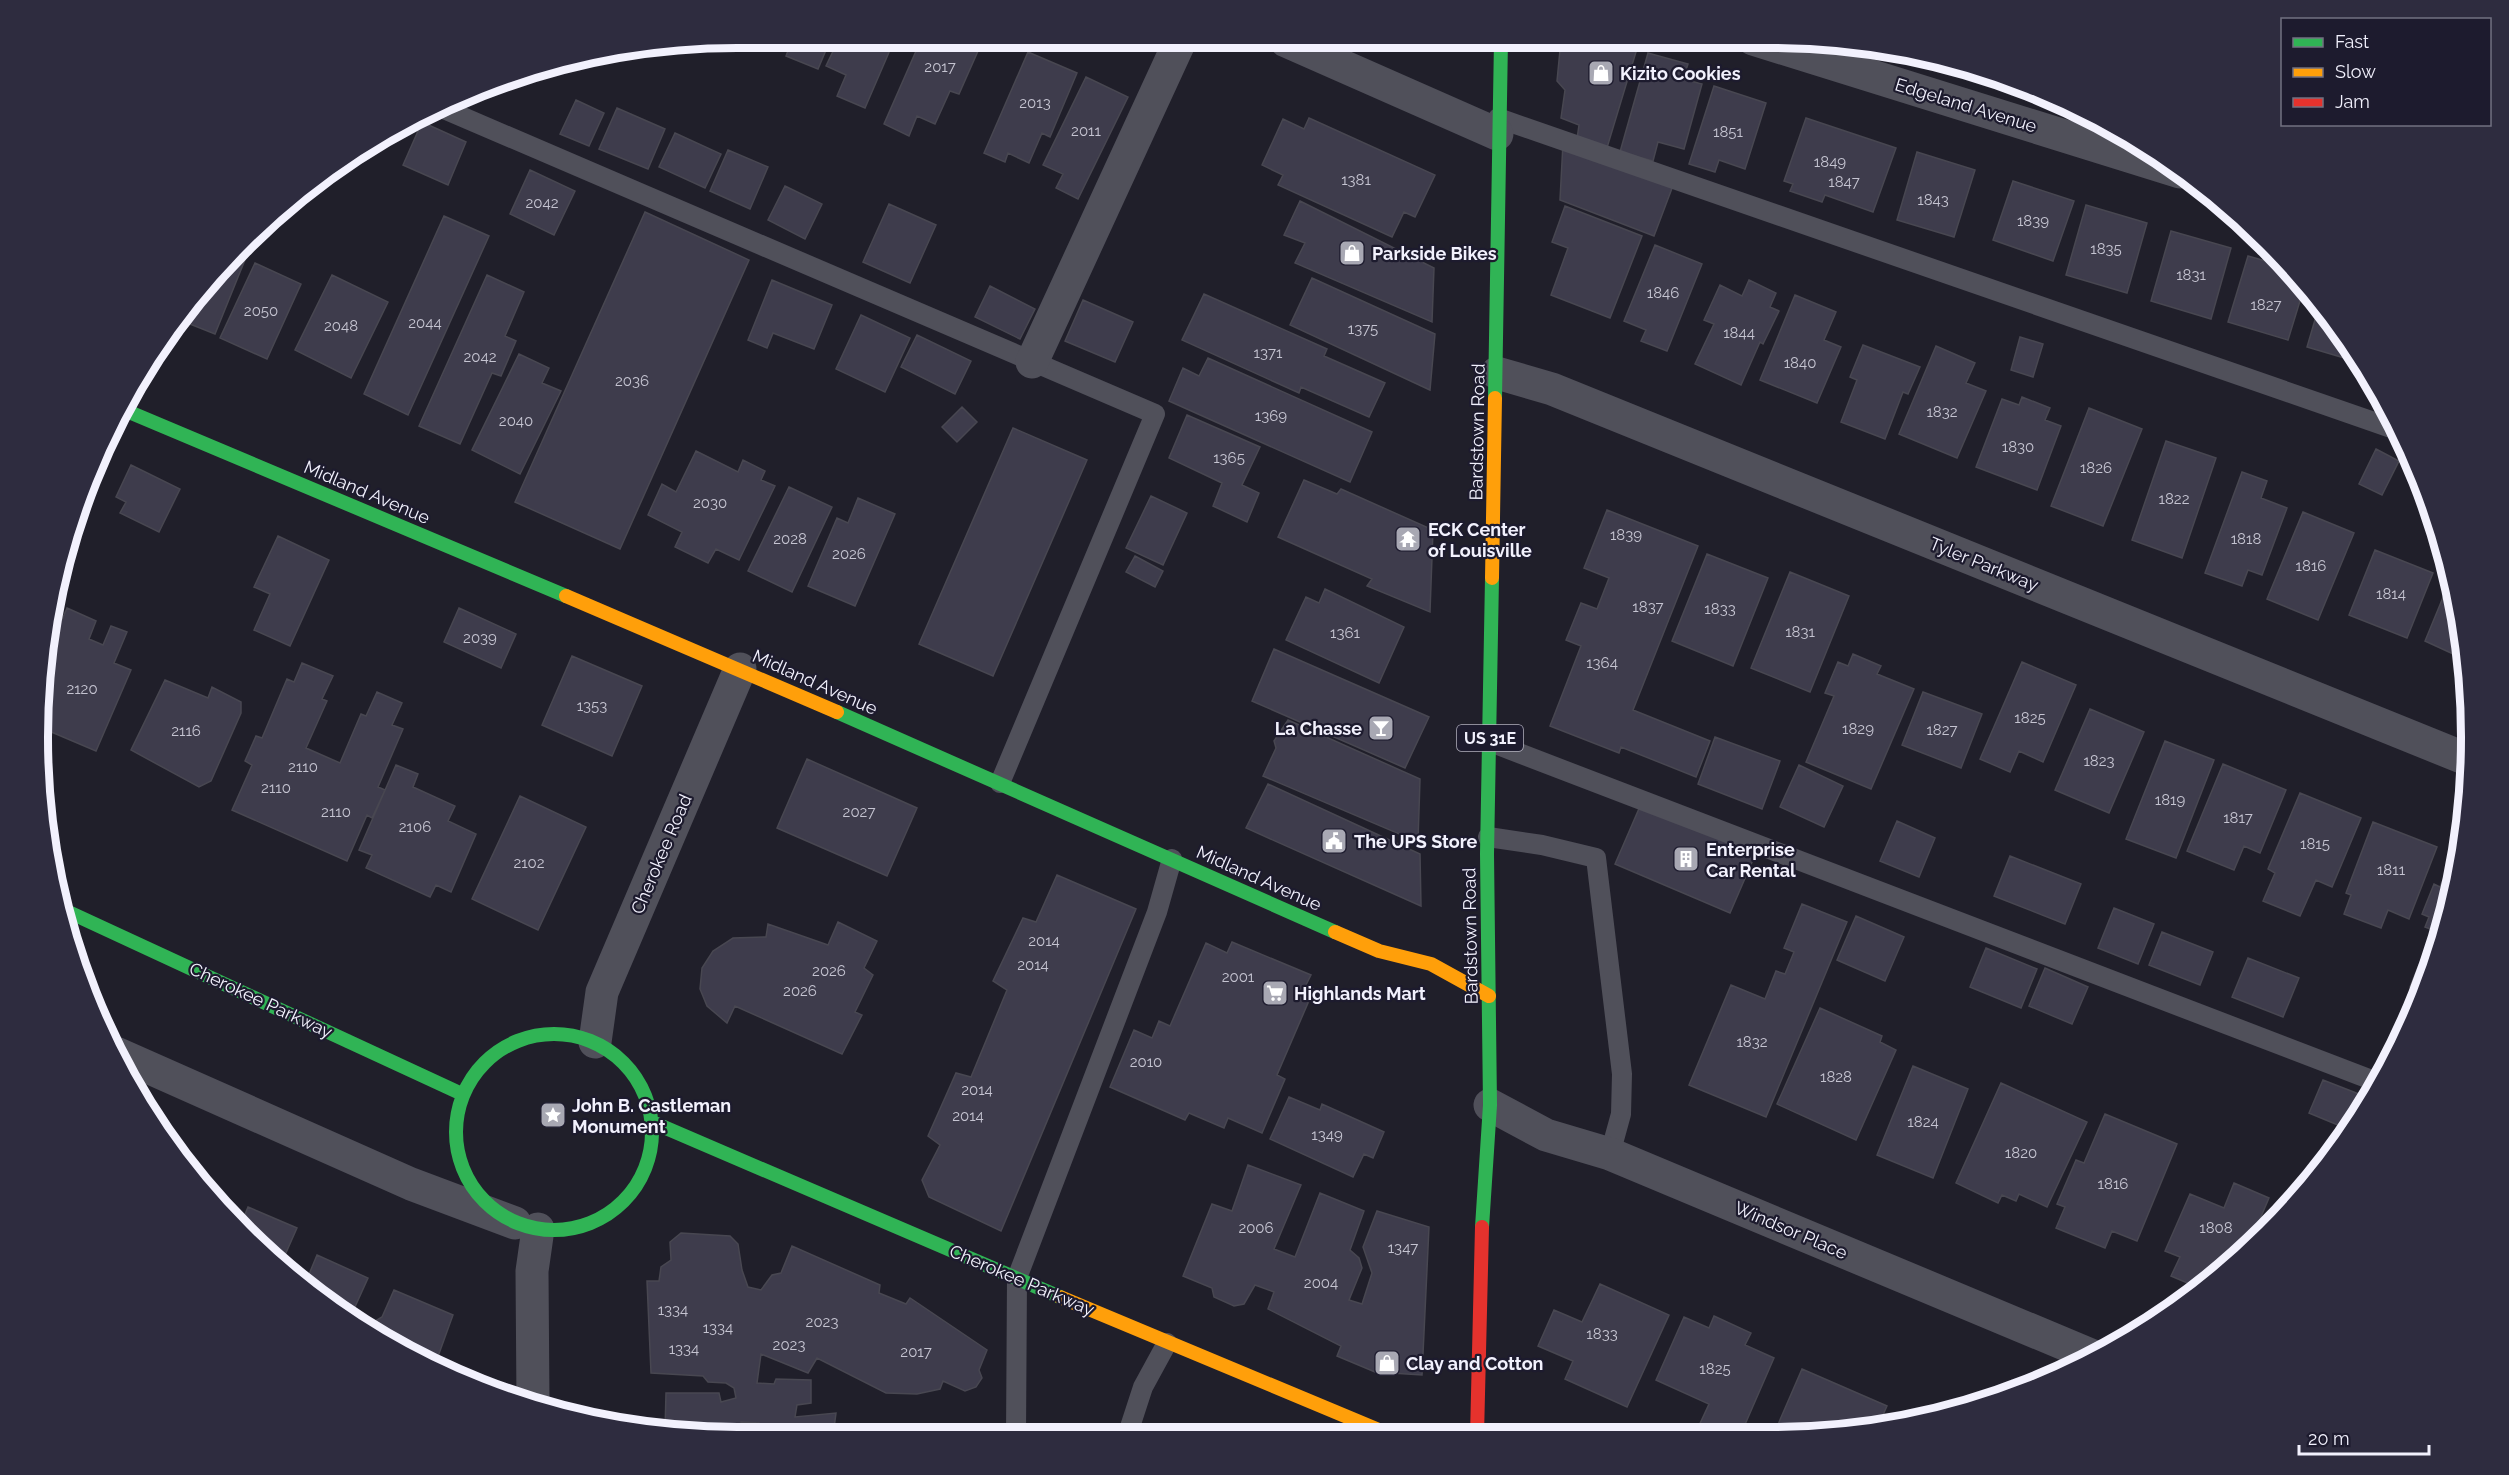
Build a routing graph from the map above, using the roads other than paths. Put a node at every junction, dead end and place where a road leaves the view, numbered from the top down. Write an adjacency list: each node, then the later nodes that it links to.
1 (1177, 48): 8 (street)
2 (1304, 48): 6 (street)
3 (1500, 48): 6 (main road, Bardstown Road / US 31E)
4 (1783, 48): 7 (street, Edgeland Avenue)
5 (449, 111): 8 (lane)
6 (1498, 126): 9 (main road, Bardstown Road / US 31E); 11 (lane)
7 (2156, 164)
8 (1032, 362): 15 (lane)
9 (1497, 373): 13 (main road, Bardstown Road / US 31E); 14 (street, Tyler Parkway)
10 (130, 412): 12 (main road, Midland Avenue)
11 (2387, 426)
12 (740, 669): 15 (main road, Midland Avenue); 20 (street, Cherokee Road)
13 (1490, 742): 16 (main road, Bardstown Road / US 31E); 22 (lane)
14 (2461, 757)
15 (1000, 783): 17 (main road, Midland Avenue)
16 (1488, 837): 19 (main road, Bardstown Road / US 31E); 26 (lane)
17 (1172, 859): 19 (main road, Midland Avenue); 28 (lane)
18 (70, 913): 23 (main road, Cherokee Parkway)
19 (1489, 996): 24 (main road, Bardstown Road / US 31E)
20 (596, 1042): 23 (main road); 25 (main road)
21 (127, 1058): 27 (street)
22 (2370, 1079)
23 (462, 1094): 27 (main road)
24 (1490, 1105): 26 (street, Windsor Place); 35 (main road, Bardstown Road / US 31E)
25 (652, 1122): 27 (main road); 28 (main road, Cherokee Parkway)
26 (1610, 1154): 30 (street, Windsor Place)
27 (527, 1226): 31 (street)
28 (1017, 1278): 29 (main road, Cherokee Parkway); 32 (lane)
29 (1167, 1343): 33 (lane); 34 (main road, Cherokee Parkway)
30 (2084, 1352)
31 (533, 1396)
32 (1016, 1427)
33 (1130, 1427)
34 (1371, 1427)
35 (1477, 1427)

